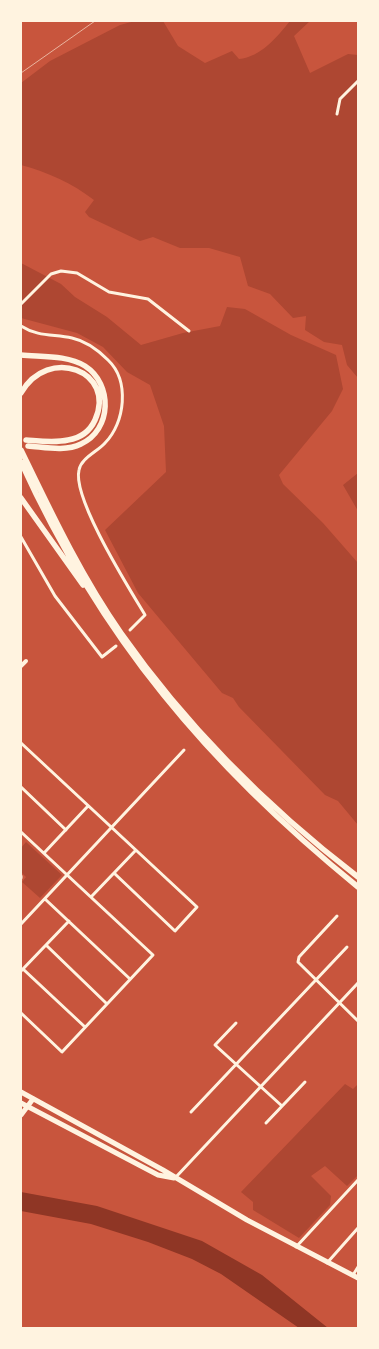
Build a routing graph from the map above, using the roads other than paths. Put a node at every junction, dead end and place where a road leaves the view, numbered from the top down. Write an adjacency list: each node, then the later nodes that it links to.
1 (358, 81): 2 (street)
2 (337, 114)
3 (21, 304): 5 (street)
4 (21, 326): 15 (street)
5 (190, 331)
6 (21, 355): 8 (highway)
7 (21, 393): 8 (highway)
8 (25, 443): 11 (highway)
9 (21, 450): 11 (highway)
10 (21, 462): 14 (highway)
11 (28, 464): 30 (highway)
12 (21, 498): 14 (highway)
13 (21, 537): 16 (street)
14 (93, 598): 31 (highway)
15 (130, 630)
16 (116, 646)
17 (26, 661): 18 (street)
18 (21, 666)
19 (21, 743): 22 (street)
20 (184, 750): 23 (street)
21 (21, 787): 24 (street)
22 (88, 806): 23 (street); 24 (street)
23 (112, 828): 26 (street); 29 (street)
24 (66, 830): 27 (street)
25 (21, 832): 27 (street)
26 (136, 850): 28 (street); 28 (street)
27 (44, 853): 29 (street)
28 (114, 873): 32 (street)
29 (68, 876): 32 (street); 33 (street)
30 (358, 877)
31 (358, 887)
32 (91, 897): 40 (street)
33 (45, 899): 35 (street); 36 (street)
34 (338, 916): 41 (street)
35 (69, 921): 37 (street); 40 (street)
36 (21, 924)
37 (46, 945): 39 (street); 43 (street)
38 (347, 947): 41 (street)
39 (22, 970): 48 (street)
40 (130, 979): 43 (street)
41 (316, 980): 44 (street); 49 (street)
42 (358, 983): 44 (street)
43 (106, 1003): 48 (street)
44 (338, 1003): 46 (street); 51 (street)
45 (21, 1013): 48 (street)
46 (358, 1021)
47 (236, 1023): 49 (street)
48 (86, 1027)
49 (236, 1065): 51 (street); 57 (street)
50 (305, 1082): 56 (street)
51 (260, 1086): 56 (street); 60 (street)
52 (21, 1092): 53 (main road)
53 (33, 1099): 55 (main road); 60 (main road)
54 (21, 1102): 55 (main road)
55 (28, 1106): 58 (main road); 60 (main road)
56 (282, 1106): 59 (street)
57 (191, 1112)
58 (21, 1115)
59 (266, 1123)
60 (175, 1178): 63 (main road)
61 (358, 1180): 63 (street)
62 (358, 1228): 64 (street)
63 (296, 1247): 64 (main road)
64 (327, 1263): 66 (main road)
65 (358, 1267): 66 (street)
66 (355, 1277)

